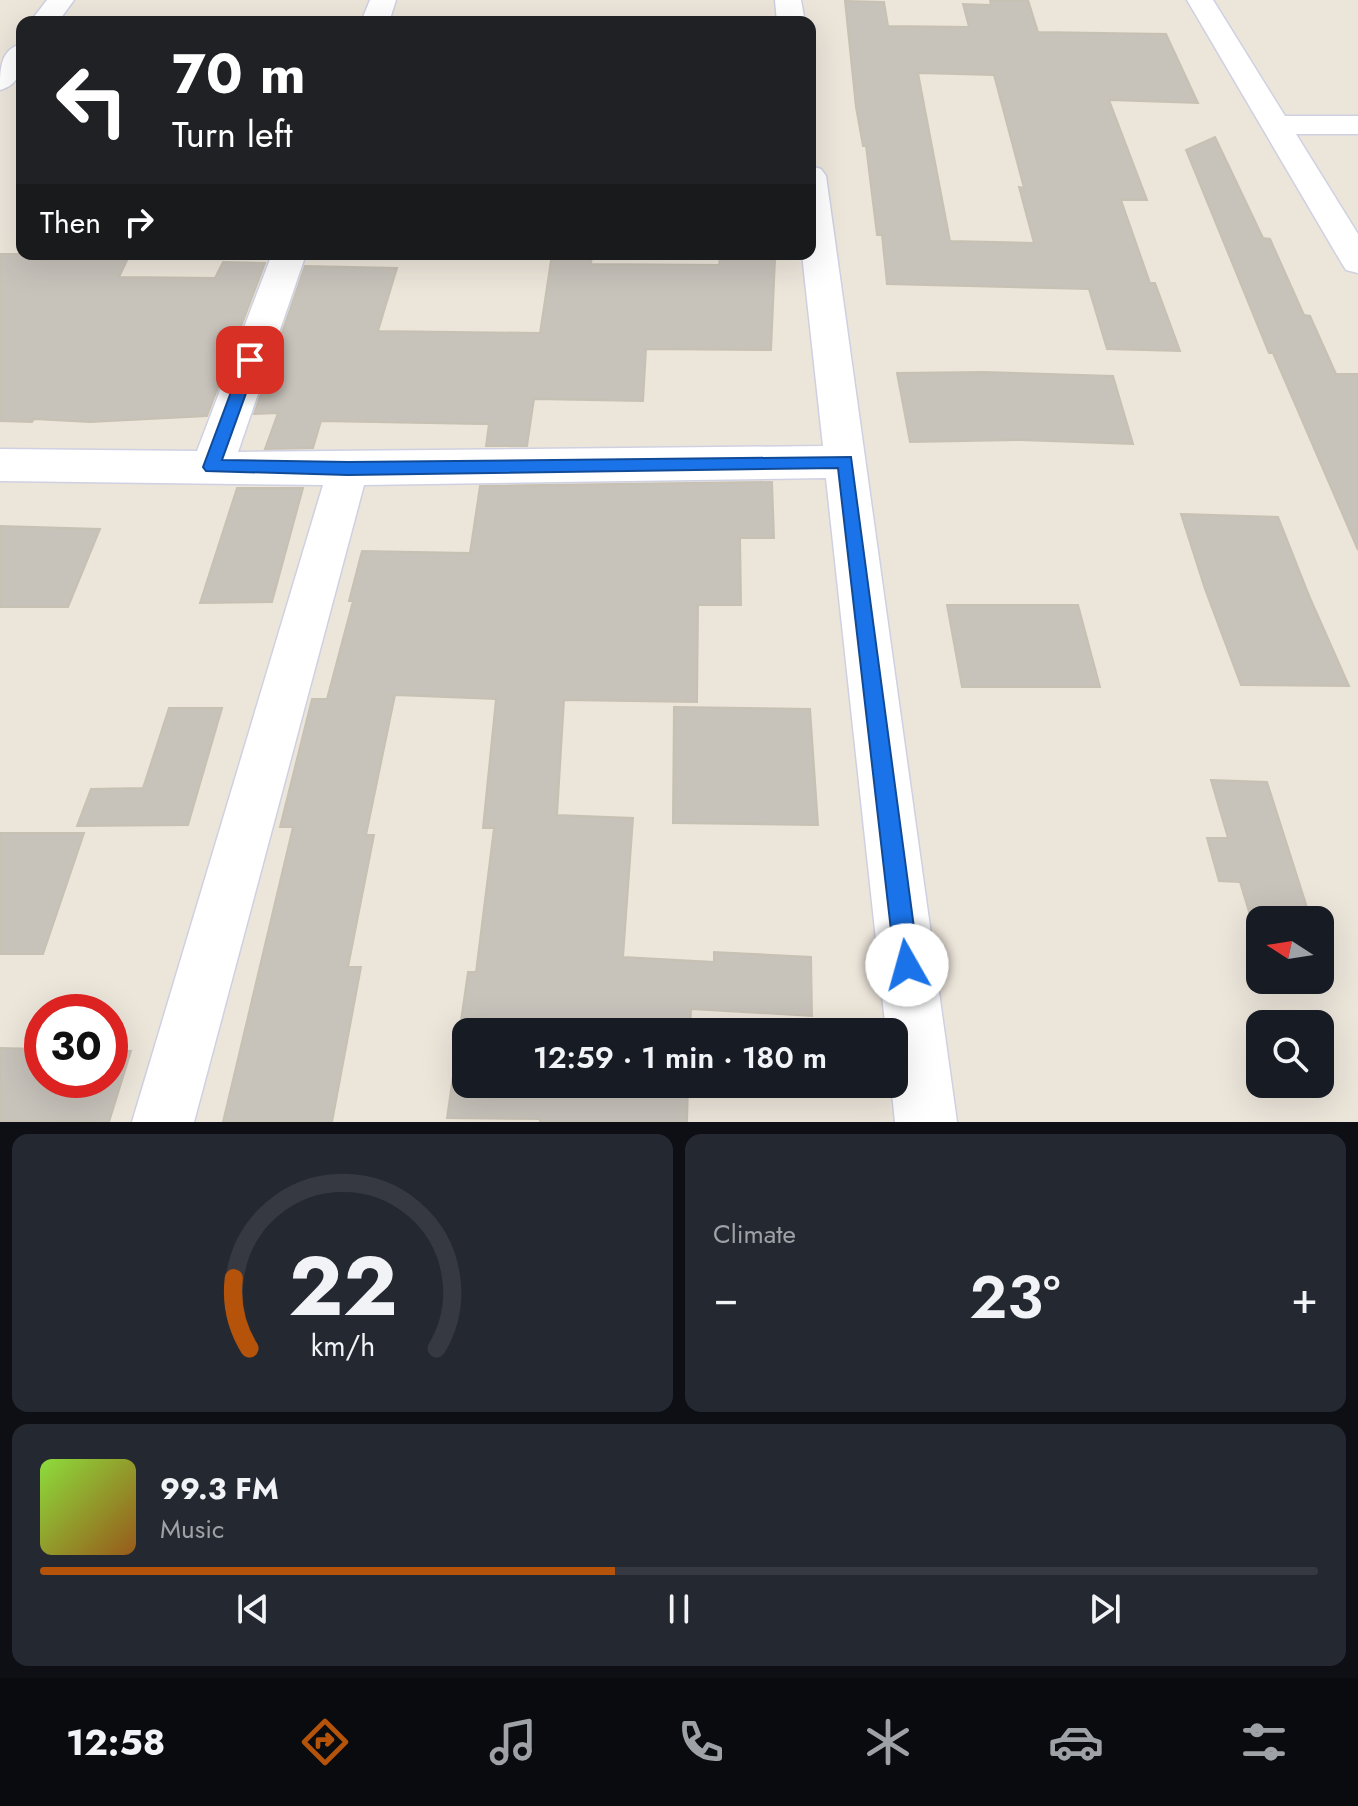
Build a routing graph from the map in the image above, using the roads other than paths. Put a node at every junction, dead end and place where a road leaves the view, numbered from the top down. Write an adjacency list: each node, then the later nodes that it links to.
1 (61, 0): 3 (street)
2 (1200, 0): 6 (street)
3 (49, 16)
4 (16, 60): 5 (street)
5 (0, 81)
6 (1275, 125): 7 (street); 10 (street)
7 (1358, 125)
8 (816, 225): 11 (street)
9 (287, 260): 13 (street)
10 (1358, 262)
11 (845, 462): 14 (street); 16 (street)
12 (0, 465): 13 (street)
13 (212, 467): 14 (street)
14 (348, 469): 15 (street)
15 (163, 1122)
16 (926, 1122)

